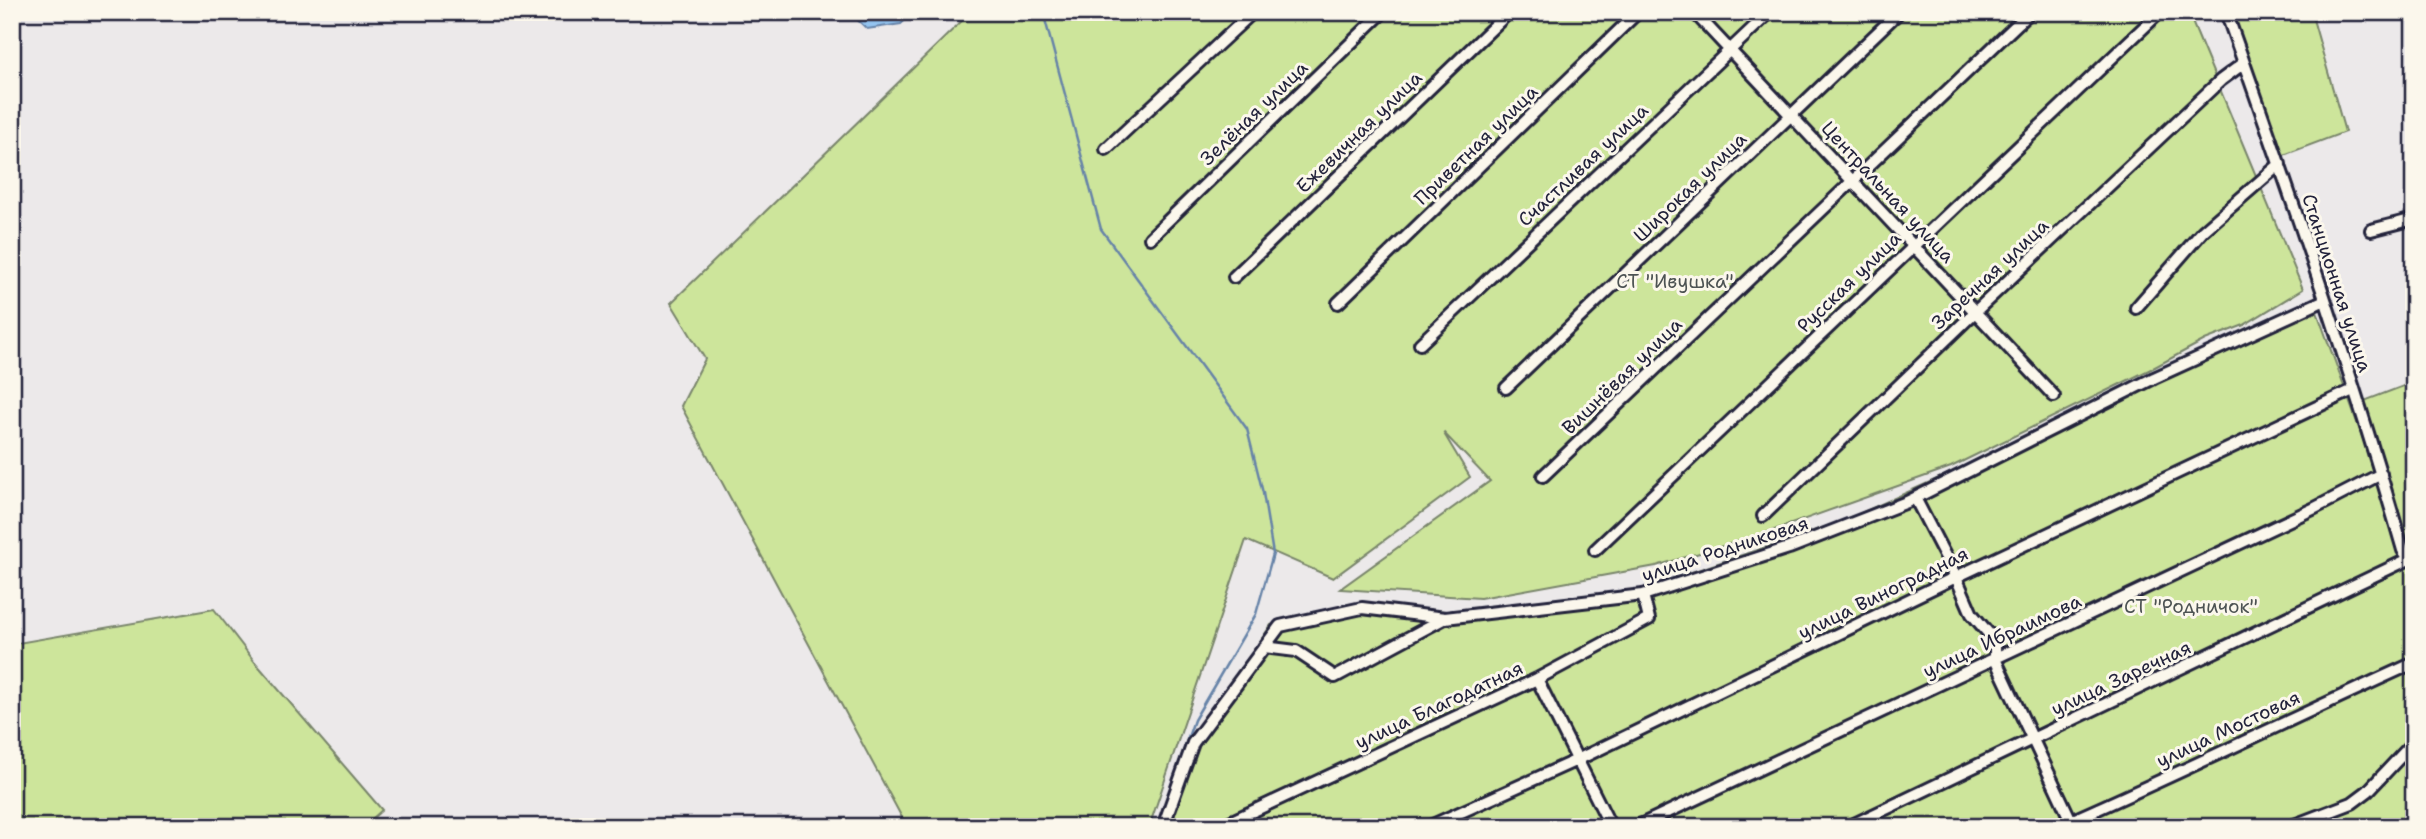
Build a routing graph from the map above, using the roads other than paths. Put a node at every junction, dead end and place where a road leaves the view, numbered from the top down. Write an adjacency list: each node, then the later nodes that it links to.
1 (1253, 12): 14 (street)
2 (1383, 12): 19 (street, Зелёная улица)
3 (1509, 12): 21 (street, Ежевичная улица)
4 (1638, 12): 23 (street, Приветная улица)
5 (1694, 12): 11 (street, Центральная улица)
6 (1770, 12): 11 (street, Счастливая улица)
7 (1899, 12): 13 (street, Широкая улица)
8 (2029, 12): 16 (street, Вишнёвая улица)
9 (2160, 12): 20 (street, Русская улица)
10 (2226, 12): 12 (street, Станционная улица)
11 (1730, 50): 13 (street, Центральная улица); 26 (street, Счастливая улица)
12 (2244, 63): 15 (street, Станционная улица); 25 (street, Заречная улица)
13 (1791, 114): 16 (street, Центральная улица); 27 (street, Широкая улица)
14 (1106, 149)
15 (2280, 164): 22 (street, Станционная улица); 24 (street)
16 (1852, 179): 20 (street, Центральная улица); 31 (street, Вишнёвая улица)
17 (2414, 219): 18 (street)
18 (2371, 230)
19 (1150, 238)
20 (1913, 245): 25 (street, Центральная улица); 34 (street, Русская улица)
21 (1234, 277)
22 (2325, 300): 28 (street, Станционная улица); 32 (street, улица Родниковая)
23 (1338, 303)
24 (2136, 308)
25 (1976, 312): 29 (street, Центральная улица); 33 (street, Заречная улица)
26 (1420, 344)
27 (1506, 388)
28 (2353, 390): 30 (street, Станционная улица); 36 (street, улица Виноградная)
29 (2054, 396)
30 (2381, 474): 35 (street, Станционная улица); 40 (street, улица Ибраимова)
31 (1543, 476)
32 (1915, 498): 36 (street); 37 (street, улица Родниковая)
33 (1763, 516)
34 (1595, 550)
35 (2411, 560): 43 (street, улица Заречная)
36 (1956, 577): 40 (street); 45 (street, улица Виноградная)
37 (1643, 596): 38 (street, улица Родниковая); 42 (street, улица Благодатная)
38 (1445, 618): 39 (street, улица Родниковая); 39 (street)
39 (1265, 648): 48 (street, улица Родниковая)
40 (1995, 659): 43 (street); 52 (street, улица Ибраимова)
41 (2414, 663): 47 (street, улица Мостовая)
42 (1537, 679): 45 (street); 49 (street, улица Благодатная)
43 (2033, 739): 47 (street); 53 (street, улица Заречная)
44 (2414, 742): 46 (street)
45 (1577, 760): 50 (street, улица Виноградная); 51 (street)
46 (2328, 811): 55 (street); 56 (street)
47 (2073, 824): 54 (street, улица Мостовая)
48 (1163, 827)
49 (1219, 827)
50 (1428, 827)
51 (1611, 827)
52 (1636, 827)
53 (1848, 827)
54 (2057, 827)
55 (2289, 827)
56 (2315, 827)

